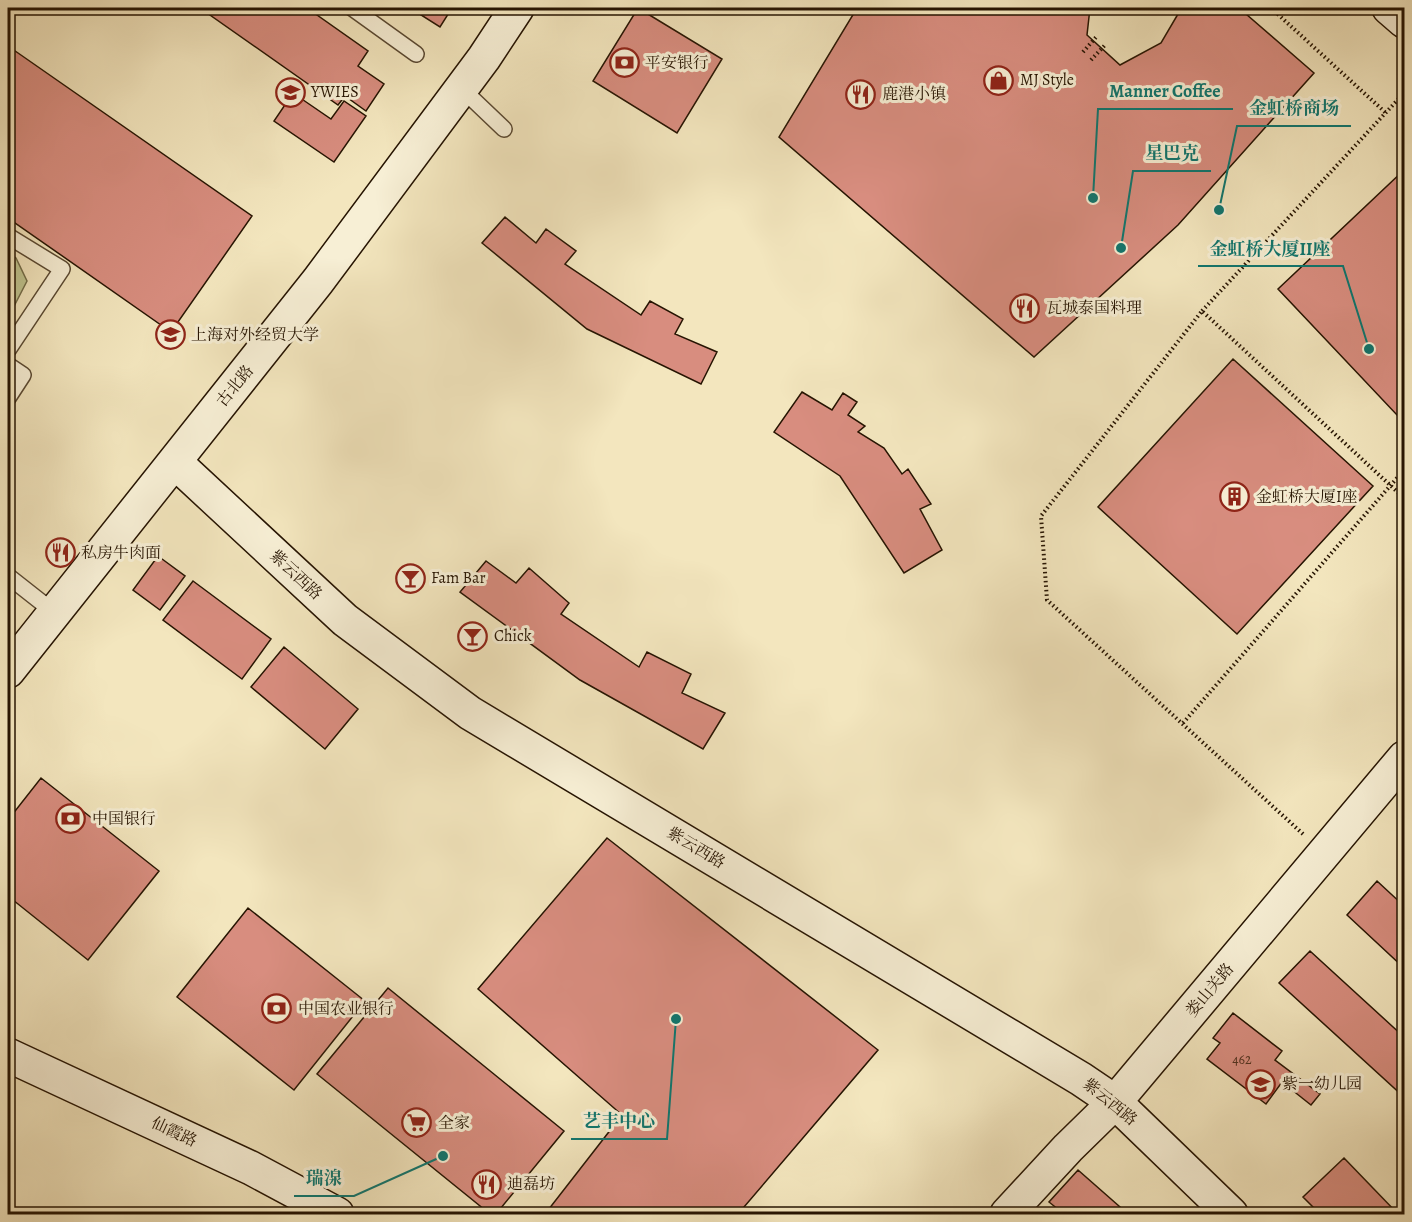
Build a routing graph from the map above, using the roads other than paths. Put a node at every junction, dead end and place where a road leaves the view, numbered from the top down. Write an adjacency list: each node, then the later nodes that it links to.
1 (352, 8): 5 (lane)
2 (517, 8): 6 (street, 古北路)
3 (1389, 8): 4 (street)
4 (1404, 21)
5 (416, 54)
6 (461, 88): 7 (lane); 12 (street, 古北路)
7 (504, 129)
8 (8, 236): 9 (lane)
9 (8, 350)
10 (8, 364): 11 (lane)
11 (8, 398)
12 (175, 462): 14 (street, 古北路); 18 (street, 紫云西路)
13 (8, 576): 14 (lane)
14 (55, 613): 15 (street, 古北路)
15 (8, 671)
16 (1404, 758): 18 (street, 娄山关路)
17 (8, 1055): 19 (street, 仙霞路)
18 (1115, 1102): 20 (street, 娄山关路); 21 (street, 紫云西路)
19 (337, 1215)
20 (1007, 1215)
21 (1231, 1215)

